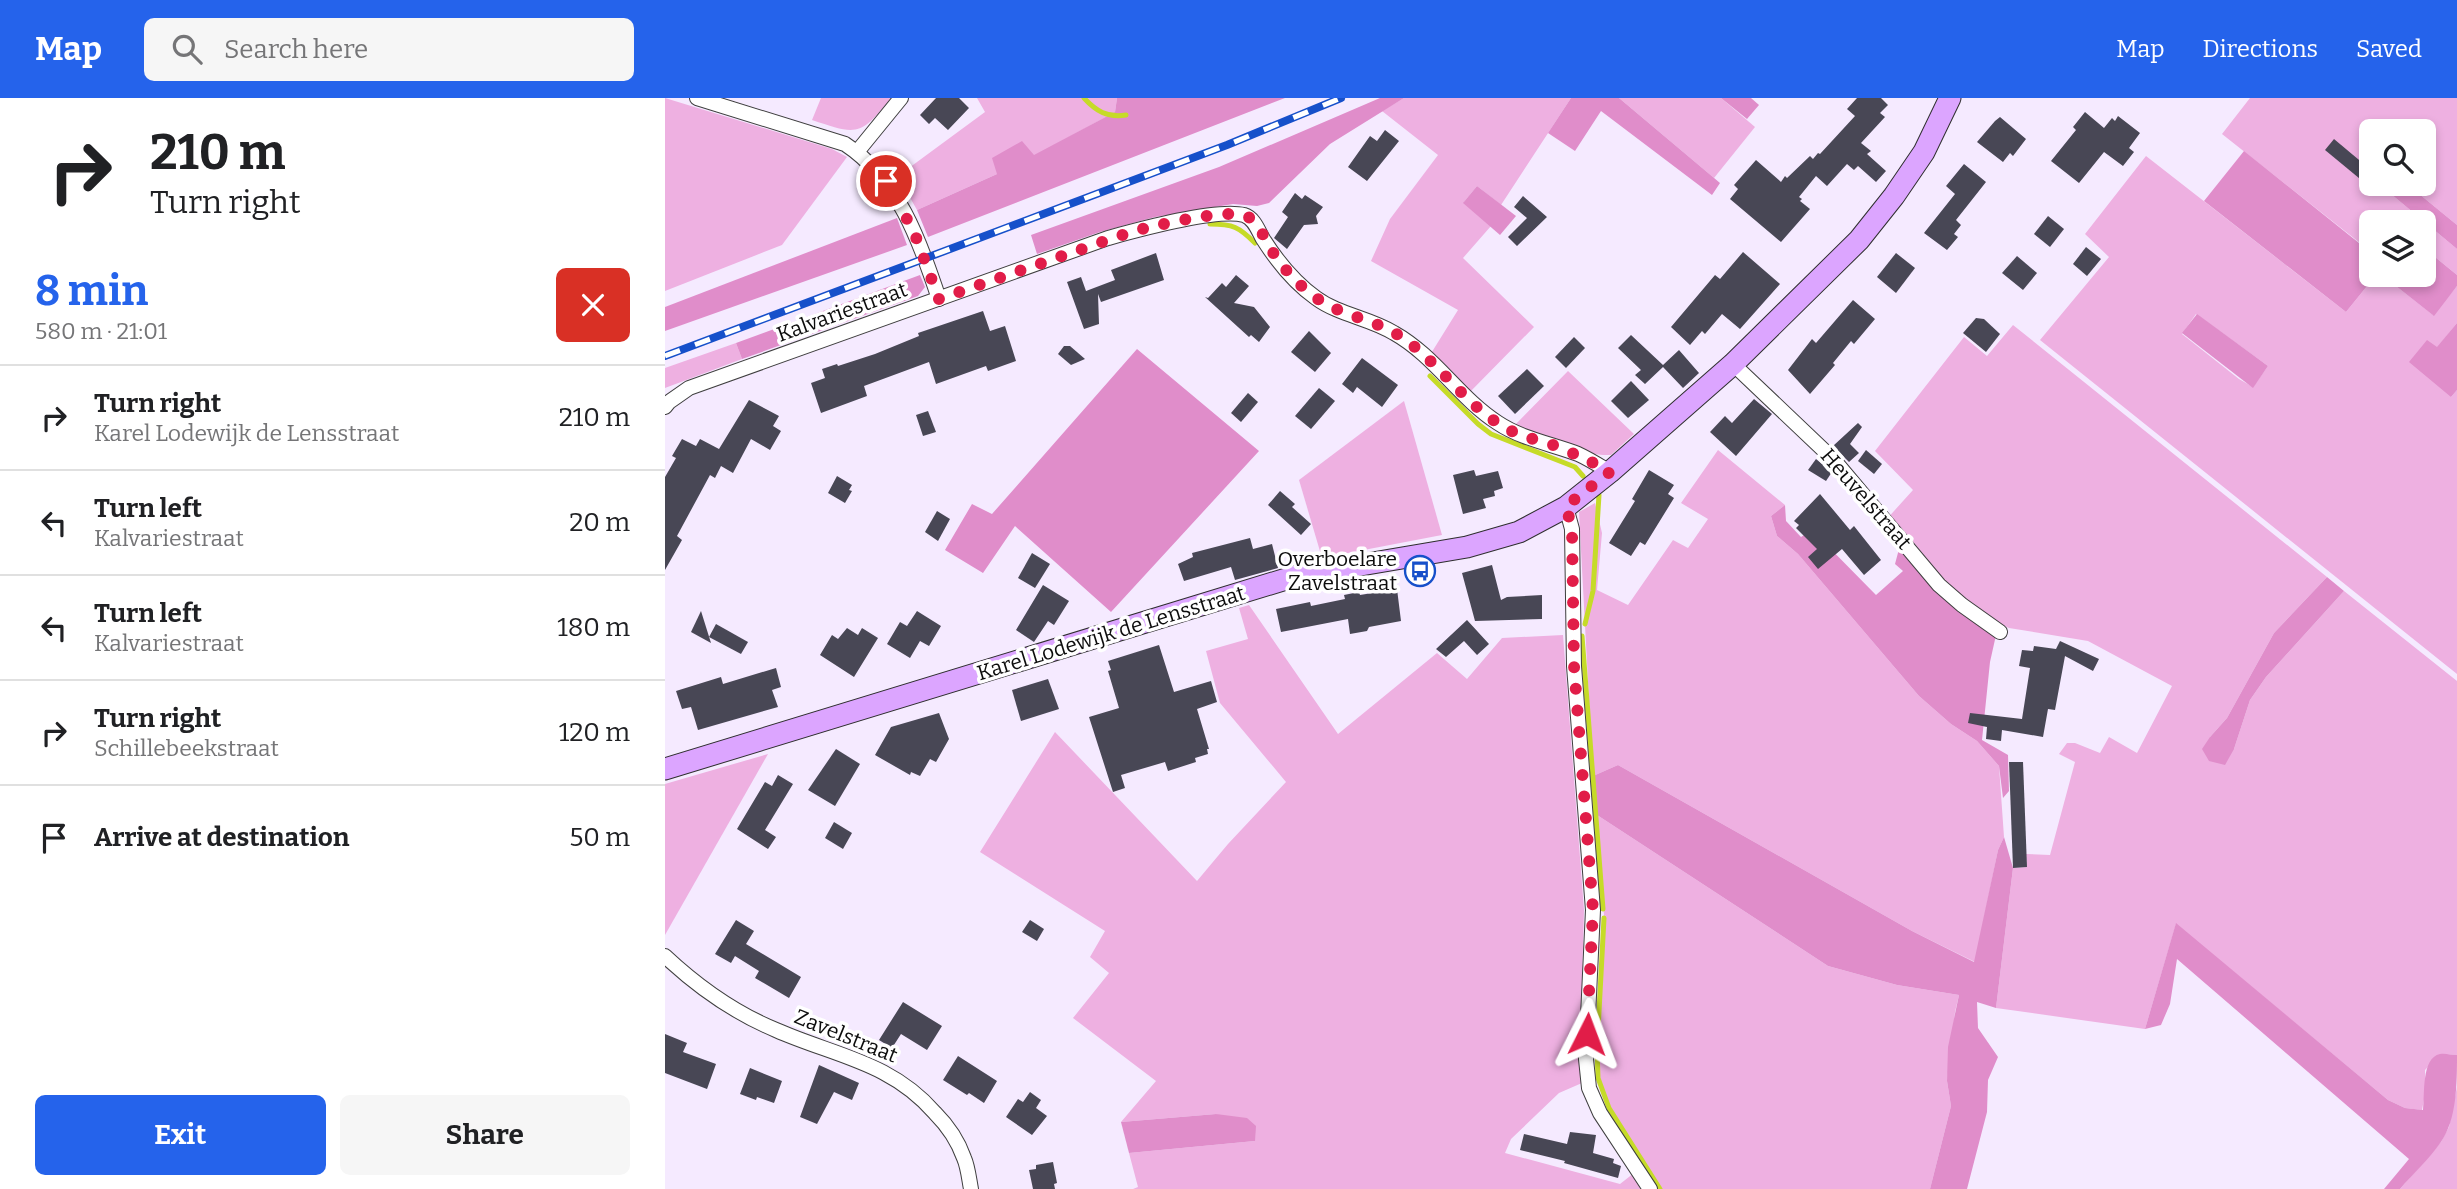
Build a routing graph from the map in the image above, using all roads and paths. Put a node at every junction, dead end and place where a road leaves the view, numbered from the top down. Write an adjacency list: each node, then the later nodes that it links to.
1 (697, 98): 4 (street)
2 (901, 98): 4 (street)
3 (1950, 98): 6 (street)
4 (857, 152): 5 (street)
5 (939, 299): 7 (street, Kalvariestraat); 8 (street, Kalvariestraat)
6 (1733, 364): 8 (street); 10 (street, Heuvelstraat)
7 (665, 407)
8 (1610, 472): 9 (street, Karel Lodewijk de Lensstraat)
9 (1566, 506): 11 (street, Karel Lodewijk de Lensstraat); 14 (street)
10 (2000, 632)
11 (665, 769)
12 (665, 956): 13 (street, Zavelstraat)
13 (971, 1189)
14 (1650, 1189)

